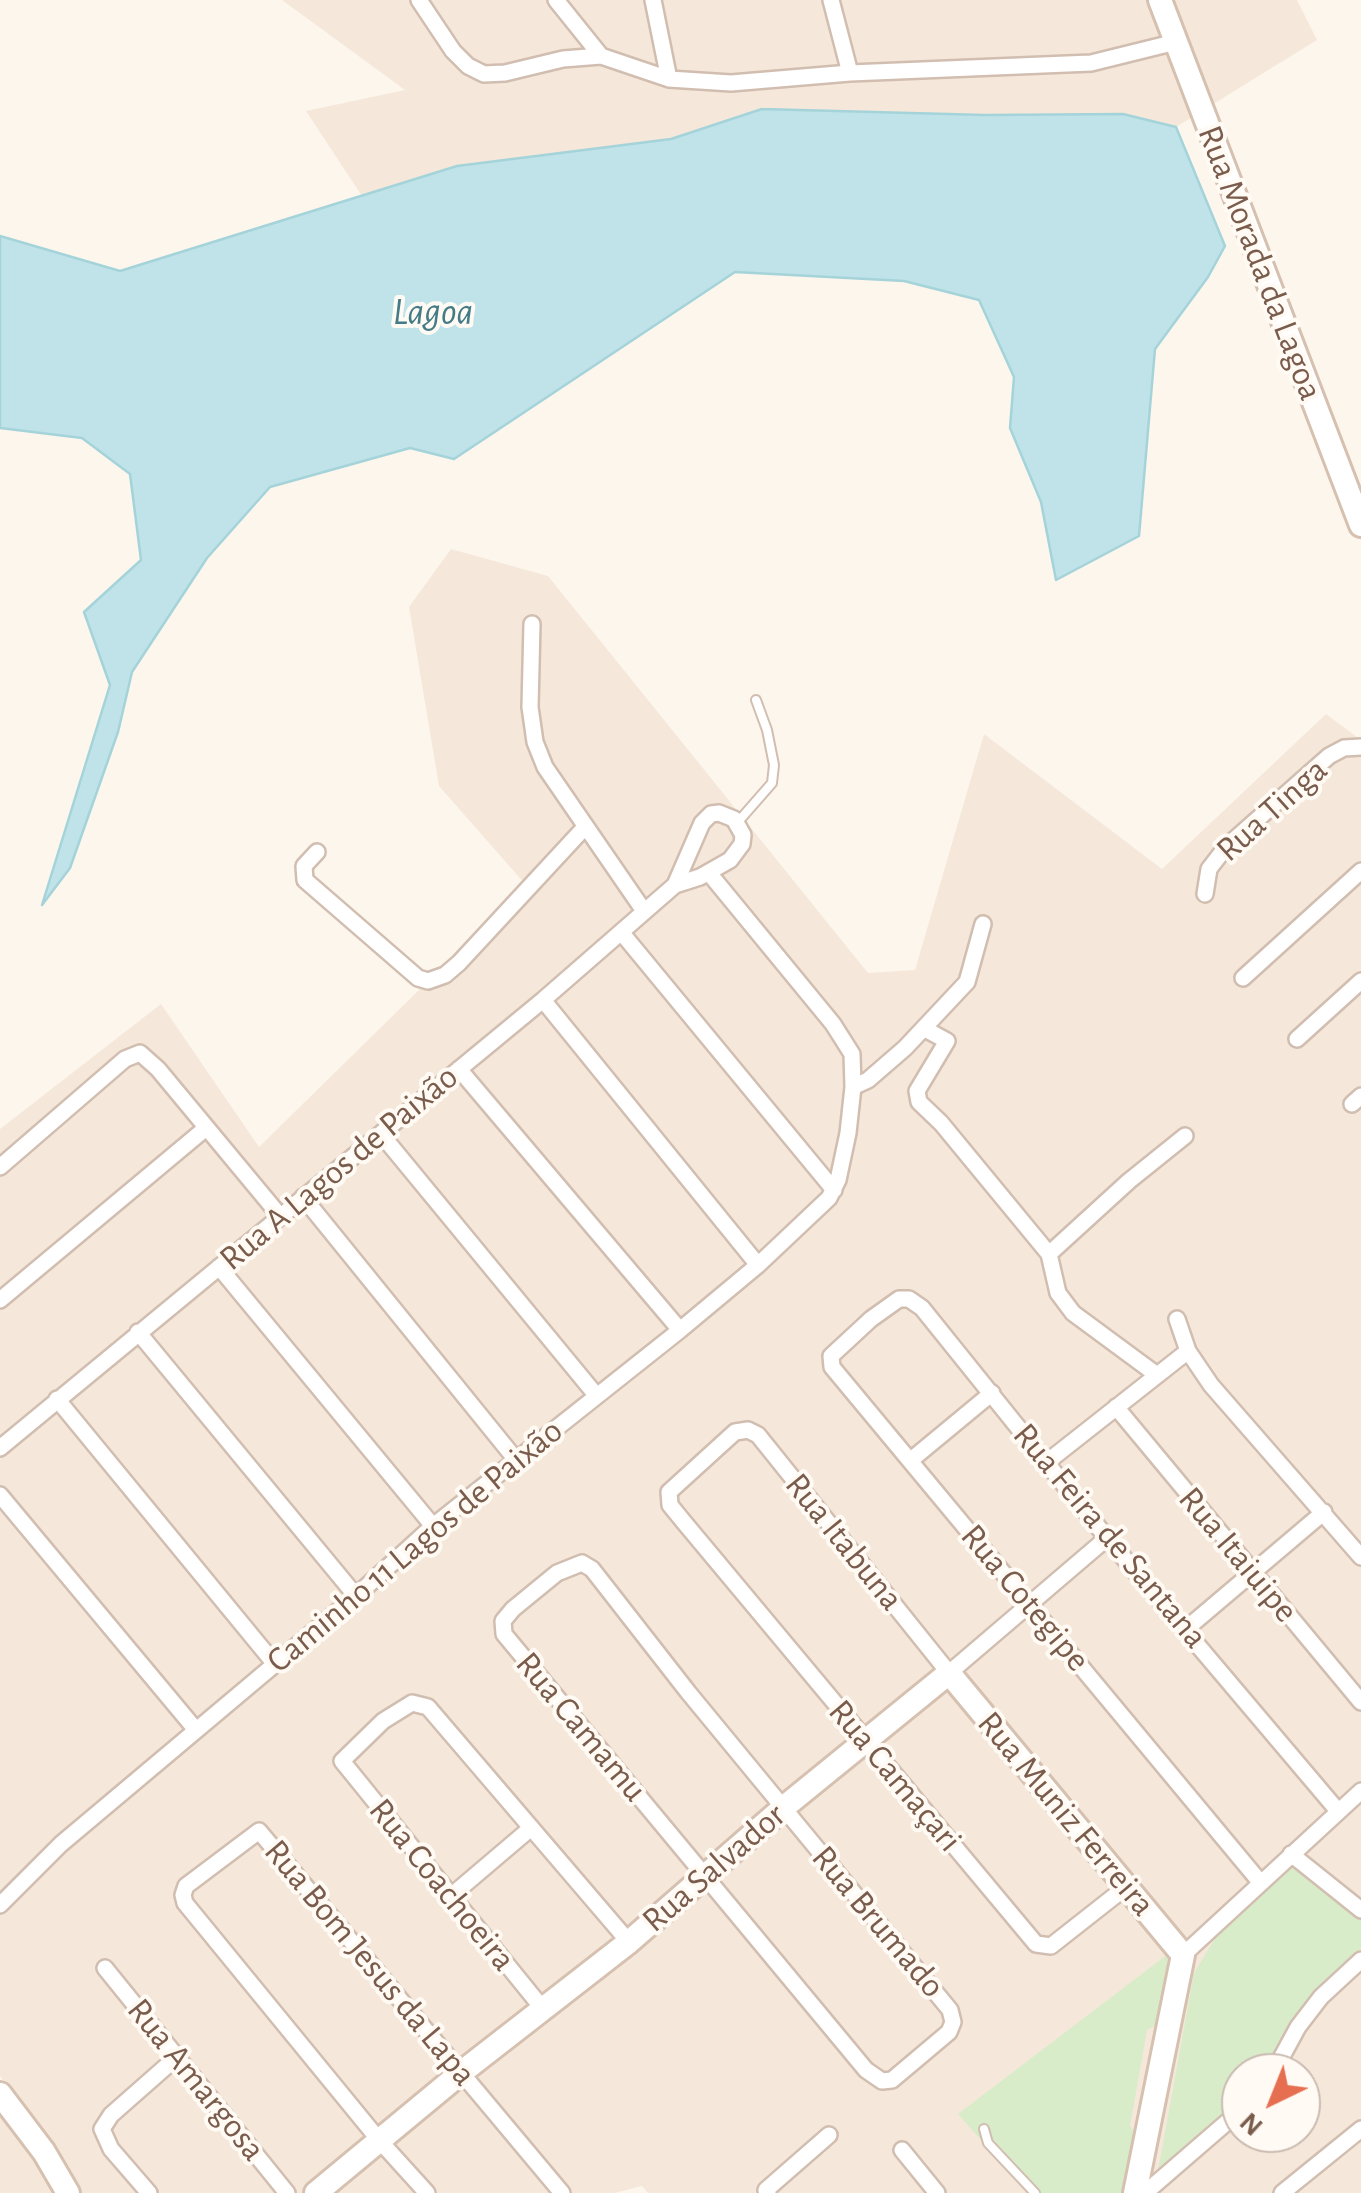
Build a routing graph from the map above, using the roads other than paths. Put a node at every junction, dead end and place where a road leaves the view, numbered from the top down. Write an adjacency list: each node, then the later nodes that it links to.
1 (418, 0): 7 (street)
2 (556, 0): 7 (street)
3 (653, 0): 9 (street)
4 (831, 0): 8 (street)
5 (1160, 0): 6 (street, Rua Morada da Lagoa)
6 (1176, 42): 8 (street); 10 (street, Rua Morada da Lagoa)
7 (601, 56): 9 (street)
8 (850, 73): 9 (street)
9 (669, 79)
10 (1361, 525)
11 (532, 624): 15 (street)
12 (756, 700): 14 (lane)
13 (1361, 747): 21 (street, Rua Tinga)
14 (736, 823): 18 (street, Rua A Lagos de Paixão); 20 (street, Rua A Lagos de Paixão)
15 (585, 826): 16 (street); 23 (street)
16 (317, 852)
17 (1361, 871): 19 (street)
18 (709, 872): 20 (street, Rua A Lagos de Paixão); 32 (street)
19 (1347, 884): 22 (street); 26 (street)
20 (675, 885): 23 (street, Rua A Lagos de Paixão)
21 (1204, 894)
22 (1361, 898)
23 (644, 912): 25 (street, Rua A Lagos de Paixão)
24 (983, 924): 29 (street)
25 (621, 932): 28 (street, Rua A Lagos de Paixão); 37 (street)
26 (1242, 978)
27 (1361, 981): 30 (street)
28 (543, 1000): 31 (street, Rua A Lagos de Paixão); 41 (street)
29 (925, 1029): 32 (street); 40 (street)
30 (1297, 1040)
31 (459, 1068): 34 (street, Rua A Lagos de Paixão); 46 (street)
32 (854, 1087): 37 (street)
33 (206, 1128): 36 (street); 39 (street); 43 (street)
34 (381, 1134): 38 (street, Rua A Lagos de Paixão); 50 (street)
35 (1185, 1136): 40 (street)
36 (0, 1167)
37 (834, 1190): 41 (street, Caminho 11 Lagos de Paixão)
38 (302, 1197): 39 (street, Rua A Lagos de Paixão); 57 (street)
39 (280, 1216): 42 (street, Rua A Lagos de Paixão)
40 (1049, 1254): 49 (street)
41 (758, 1265): 46 (street, Caminho 11 Lagos de Paixão)
42 (219, 1267): 47 (street, Rua A Lagos de Paixão); 61 (street)
43 (0, 1300)
44 (870, 1318): 51 (street, Rua Feira de Santana); 56 (street, Rua Cotegipe)
45 (1178, 1319): 48 (street)
46 (680, 1330): 50 (street, Caminho 11 Lagos de Paixão)
47 (138, 1332): 52 (street, Rua A Lagos de Paixão); 65 (street)
48 (1188, 1351): 49 (street); 60 (street)
49 (1157, 1375): 53 (street)
50 (596, 1394): 57 (street, Caminho 11 Lagos de Paixão)
51 (992, 1394): 56 (street); 58 (street, Rua Feira de Santana)
52 (58, 1399): 55 (street, Rua A Lagos de Paixão); 68 (street)
53 (1116, 1408): 58 (street); 64 (street, Rua Itaiuipe)
54 (730, 1436): 69 (street, Rua Itabuna); 72 (street, Rua Camaçari)
55 (3, 1439)
56 (910, 1460): 66 (street, Rua Cotegipe)
57 (517, 1461): 61 (street, Caminho 11 Lagos de Paixão)
58 (1047, 1462): 62 (street, Rua Feira de Santana)
59 (0, 1494): 71 (street)
60 (1324, 1512): 63 (street); 64 (street)
61 (432, 1526): 65 (street, Caminho 11 Lagos de Paixão)
62 (1107, 1538): 66 (street, Rua Salvador); 67 (street, Rua Feira de Santana)
63 (1361, 1557)
64 (1252, 1572): 67 (street); 70 (street, Rua Itaiuipe)
65 (356, 1596): 68 (street, Caminho 11 Lagos de Paixão)
66 (1030, 1602): 69 (street, Rua Salvador); 79 (street, Rua Cotegipe)
67 (1186, 1629): 75 (street, Rua Feira de Santana)
68 (274, 1664): 71 (street, Caminho 11 Lagos de Paixão)
69 (949, 1673): 72 (street, Rua Salvador); 80 (street, Rua Muniz Ferreira)
70 (1361, 1702)
71 (196, 1730): 82 (street, Caminho 11 Lagos de Paixão)
72 (865, 1740): 74 (street, Rua Salvador); 80 (street, Rua Camaçari)
73 (1361, 1791): 75 (street)
74 (784, 1808): 78 (street, Rua Salvador); 78 (street, Rua Brumado); 78 (street, Rua Camamu)
75 (1338, 1810): 77 (street)
76 (531, 1828): 81 (street); 81 (street, Rua Coachoeira); 84 (street)
77 (1291, 1854): 79 (street); 83 (street)
78 (705, 1874): 84 (street, Rua Salvador)
79 (1260, 1882): 85 (street)
80 (1126, 1886): 85 (street, Rua Muniz Ferreira)
81 (451, 1896): 88 (street, Rua Coachoeira)
82 (0, 1905)
83 (1361, 1910)
84 (629, 1942): 88 (street, Rua Salvador)
85 (1183, 1955): 108 (street)
86 (1361, 1960): 89 (street)
87 (105, 1968): 90 (street, Rua Amargosa)
88 (543, 2008): 91 (street, Rua Salvador)
89 (1284, 2053)
90 (178, 2056): 101 (street); 102 (street, Rua Amargosa)
91 (462, 2072): 97 (street, Rua Salvador); 97 (street, Rua Bom Jesus da Lapa); 105 (street, Rua Bom Jesus da Lapa)
92 (0, 2094): 100 (street)
93 (1221, 2127): 109 (street)
94 (984, 2129): 107 (lane)
95 (1361, 2129): 110 (street)
96 (829, 2136): 99 (street)
97 (379, 2140): 103 (street, Rua Salvador); 104 (street, Rua Bom Jesus da Lapa)
98 (902, 2150): 106 (street)
99 (767, 2192)
100 (68, 2193)
101 (149, 2193)
102 (286, 2193)
103 (316, 2193)
104 (427, 2193)
105 (562, 2193)
106 (937, 2193)
107 (1035, 2193)
108 (1136, 2193)
109 (1146, 2193)
110 (1282, 2193)

